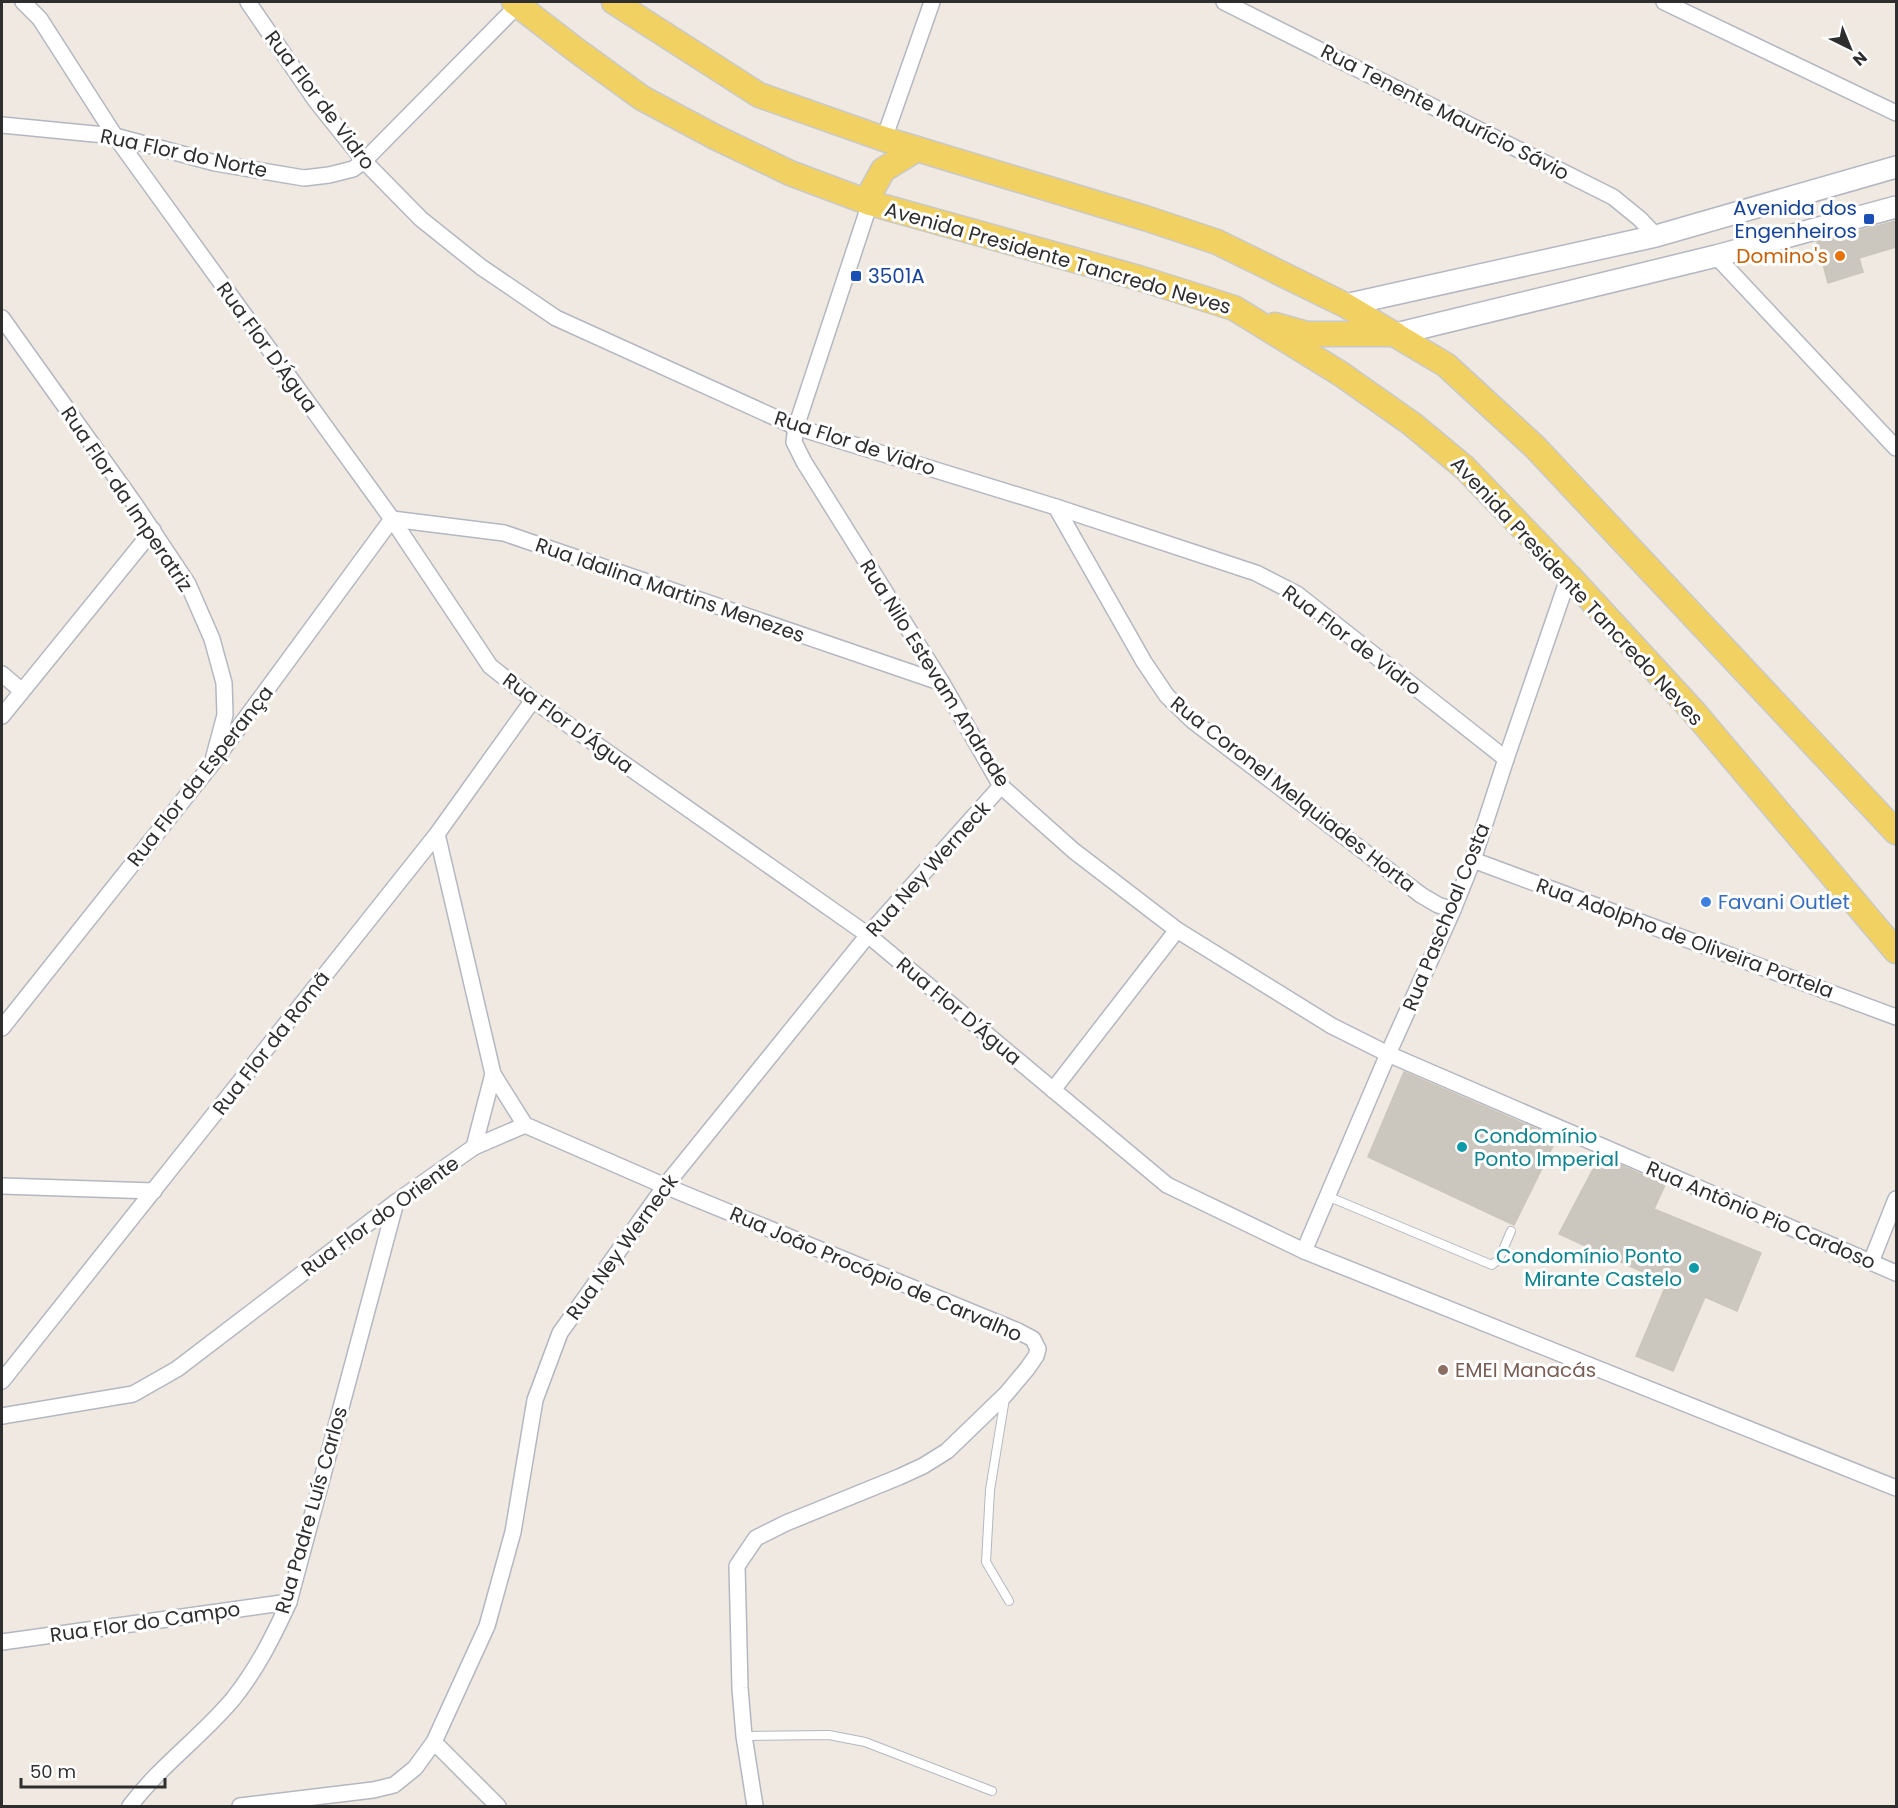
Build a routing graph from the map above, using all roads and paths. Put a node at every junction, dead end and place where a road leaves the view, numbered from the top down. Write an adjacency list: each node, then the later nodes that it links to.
1 (23, 2): 10 (street, Rua Flor D'Água)
2 (248, 2): 13 (street, Rua Flor de Vidro)
3 (614, 2): 11 (main road)
4 (932, 2): 11 (street)
5 (1224, 2): 17 (street, Rua Tenente Maurício Sávio)
6 (1664, 2): 8 (street)
7 (516, 3): 13 (street); 15 (main road, Avenida Presidente Tancredo Neves)
8 (1896, 114)
9 (2, 125): 10 (street, Rua Flor do Norte)
10 (115, 136): 13 (street, Rua Flor do Norte); 26 (street, Rua Flor D'Água)
11 (884, 139): 12 (main road)
12 (917, 149): 15 (main road); 19 (main road)
13 (364, 161): 23 (street, Rua Flor de Vidro)
14 (1896, 167): 17 (street)
15 (870, 203): 20 (main road, Avenida Presidente Tancredo Neves); 23 (street)
16 (1896, 207): 18 (street)
17 (1656, 236): 19 (street)
18 (1716, 256): 22 (street); 24 (street)
19 (1345, 305): 22 (main road)
20 (1234, 309): 22 (main road); 28 (main road, Avenida Presidente Tancredo Neves)
21 (2, 318): 27 (street, Rua Flor da Imperatriz)
22 (1396, 334): 37 (main road)
23 (796, 427): 25 (street, Rua Flor de Vidro); 30 (street, Rua Nilo Estevam Andrade)
24 (1896, 448)
25 (1056, 507): 34 (street, Rua Flor de Vidro); 40 (street, Rua Coronel Melquiades Horta)
26 (392, 519): 30 (street, Rua Idalina Martins Menezes); 32 (street, Rua Flor D'Água); 35 (street, Rua Flor da Esperança)
27 (153, 530): 31 (street); 35 (street, Rua Flor da Imperatriz)
28 (1569, 576): 34 (street, Rua Paschoal Costa); 43 (main road, Avenida Presidente Tancredo Neves)
29 (2, 674): 31 (street)
30 (942, 682): 36 (street, Rua Nilo Estevam Andrade)
31 (22, 691): 33 (street)
32 (533, 700): 38 (street, Rua Flor da Romã); 42 (street, Rua Flor D'Água)
33 (2, 716)
34 (1506, 759): 39 (street, Rua Paschoal Costa)
35 (212, 764): 45 (street, Rua Flor da Esperança)
36 (1000, 786): 41 (street, Rua Nilo Estevam Andrade); 42 (street, Rua Ney Werneck)
37 (1896, 832)
38 (437, 834): 47 (street, Rua Flor do Oriente); 53 (street, Rua Flor da Romã)
39 (1473, 860): 40 (street, Rua Paschoal Costa); 44 (street, Rua Adolpho de Oliveira Portela)
40 (1453, 910): 46 (street, Rua Paschoal Costa)
41 (1177, 930): 46 (street, Rua Antônio Pio Cardoso); 48 (street)
42 (868, 935): 48 (street, Rua Flor D'Água); 52 (street, Rua Ney Werneck)
43 (1895, 948)
44 (1896, 1017)
45 (2, 1028)
46 (1388, 1054): 54 (street, Rua Paschoal Costa); 59 (street, Rua Antônio Pio Cardoso)
47 (493, 1074): 49 (street); 50 (street, Rua Flor do Oriente)
48 (1053, 1089): 58 (street, Rua Flor D'Água)
49 (525, 1125): 50 (street); 52 (street)
50 (474, 1147): 56 (street, Rua Flor do Oriente)
51 (2, 1186): 53 (street)
52 (665, 1186): 62 (street, Rua João Procópio de Carvalho); 69 (street, Rua Ney Werneck)
53 (154, 1191): 61 (street, Rua Flor da Romã)
54 (1328, 1196): 57 (lane); 58 (street, Rua Paschoal Costa)
55 (1896, 1199): 59 (street)
56 (396, 1202): 63 (street, Rua Flor do Oriente); 66 (street, Rua Padre Luís Carlos)
57 (1511, 1231)
58 (1304, 1251): 64 (street, Rua Flor D'Água)
59 (1871, 1262): 60 (street, Rua Antônio Pio Cardoso)
60 (1896, 1273)
61 (2, 1381)
62 (1006, 1394): 65 (lane); 68 (street, Rua João Procópio de Carvalho)
63 (2, 1416)
64 (1896, 1488)
65 (1009, 1600)
66 (289, 1602): 67 (street, Rua Flor do Campo); 71 (street, Rua Padre Luís Carlos)
67 (2, 1642)
68 (744, 1736): 70 (lane); 74 (street, Rua João Procópio de Carvalho)
69 (434, 1742): 72 (street, Rua Ney Werneck); 73 (street)
70 (992, 1791)
71 (130, 1806)
72 (240, 1806)
73 (498, 1806)
74 (755, 1806)

